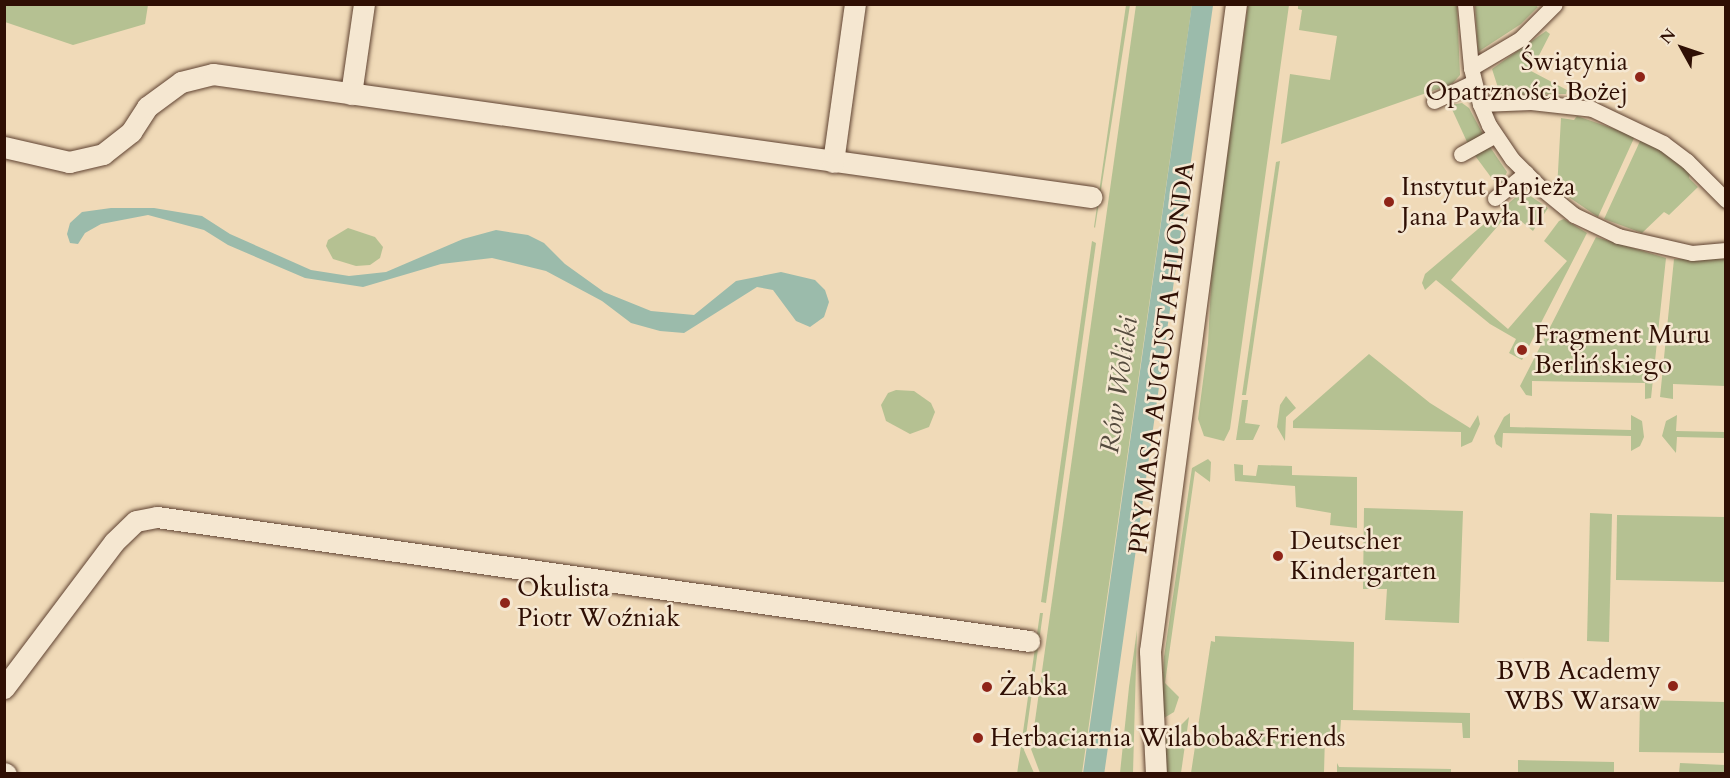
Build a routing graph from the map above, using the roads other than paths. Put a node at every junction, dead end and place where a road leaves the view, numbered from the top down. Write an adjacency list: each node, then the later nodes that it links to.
1 (364, 4): 7 (street)
2 (855, 4): 13 (street)
3 (1236, 4): 21 (street, PRYMASA AUGUSTA HLONDA)
4 (1465, 4): 6 (street)
5 (1555, 4): 6 (street)
6 (1472, 75): 8 (street); 9 (street)
7 (351, 94): 11 (street); 13 (street)
8 (1434, 101)
9 (1480, 104): 10 (street); 17 (street)
10 (1495, 135): 12 (street); 14 (street)
11 (4, 147)
12 (1461, 154)
13 (833, 162): 15 (street)
14 (1526, 173): 16 (street); 18 (street)
15 (1091, 197)
16 (1496, 198)
17 (1725, 200)
18 (1725, 250)
19 (1029, 641): 20 (street)
20 (4, 688)
21 (1152, 720): 22 (street, PRYMASA AUGUSTA HLONDA); 23 (street, PRYMASA AUGUSTA HLONDA)
22 (1144, 774)
23 (1156, 774)

